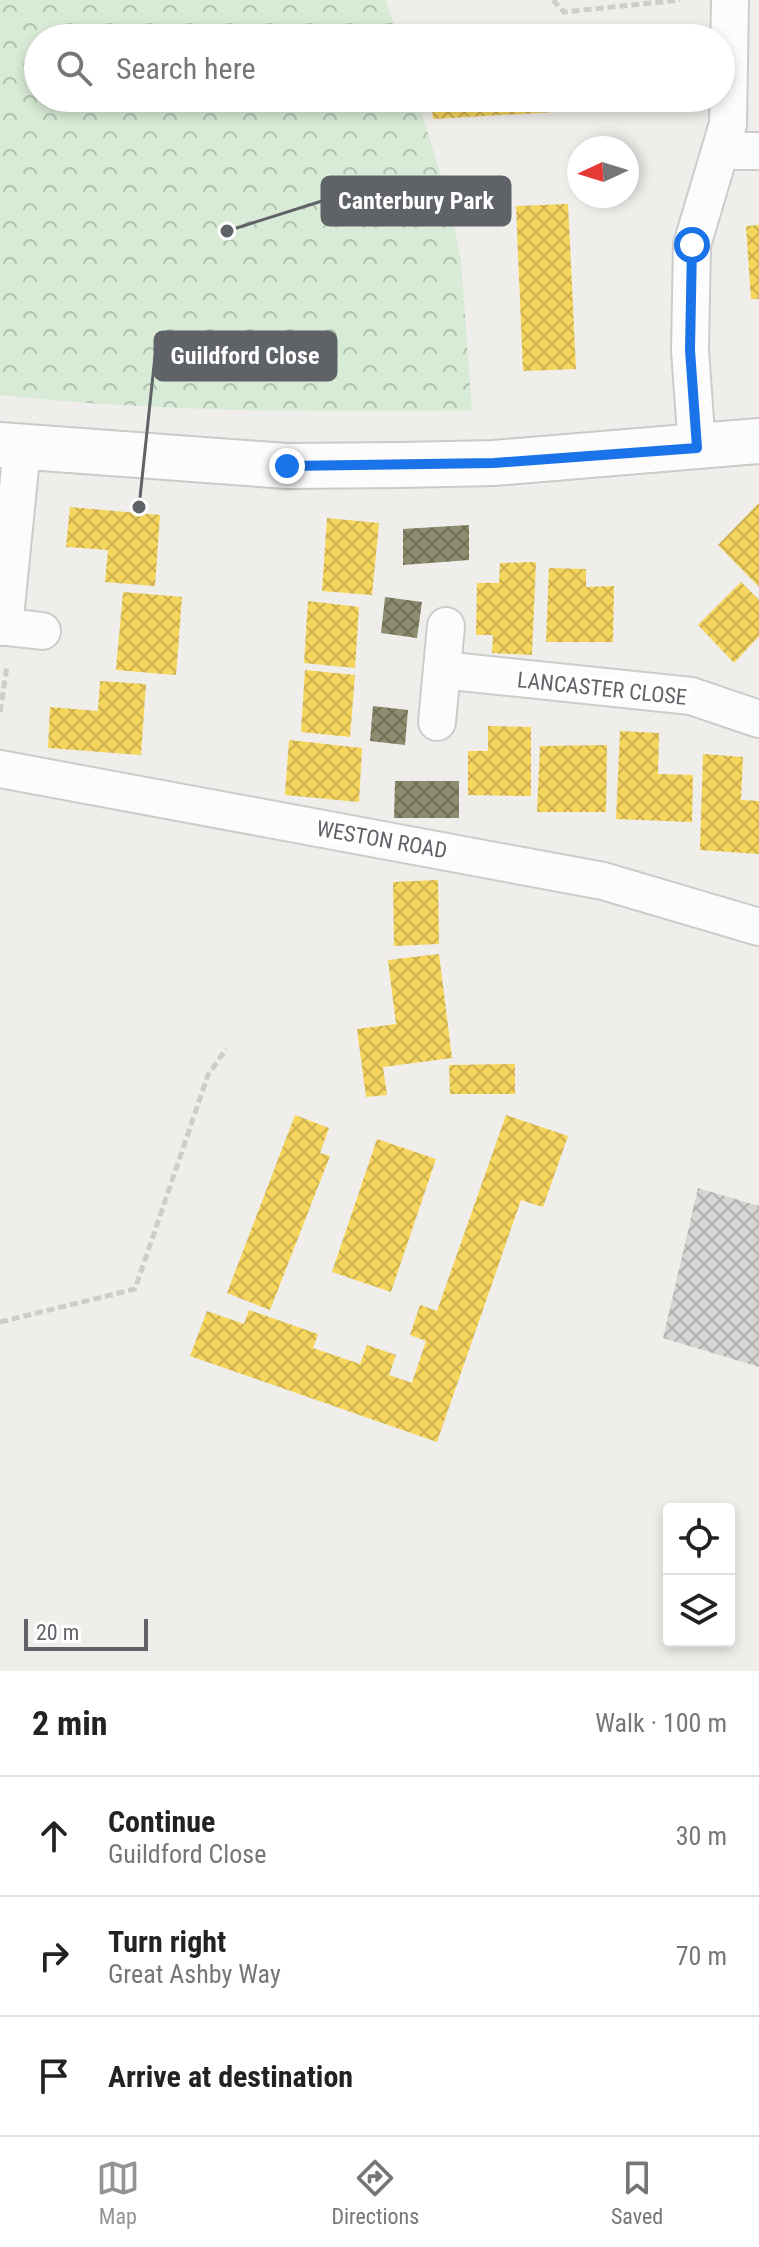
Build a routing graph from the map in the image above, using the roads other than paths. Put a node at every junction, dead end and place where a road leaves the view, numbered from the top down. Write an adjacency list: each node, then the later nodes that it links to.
1 (730, 0): 2 (street)
2 (730, 24)
3 (728, 112): 4 (street)
4 (720, 151): 5 (street); 8 (street)
5 (759, 151)
6 (759, 441): 8 (street)
7 (11, 447): 8 (street); 9 (street)
8 (697, 448)
9 (2, 626): 11 (street)
10 (446, 626): 12 (street)
11 (42, 631)
12 (442, 670): 13 (street, LANCASTER CLOSE); 14 (street)
13 (759, 719)
14 (437, 722)
15 (0, 769): 16 (street, WESTON ROAD)
16 (759, 927)

